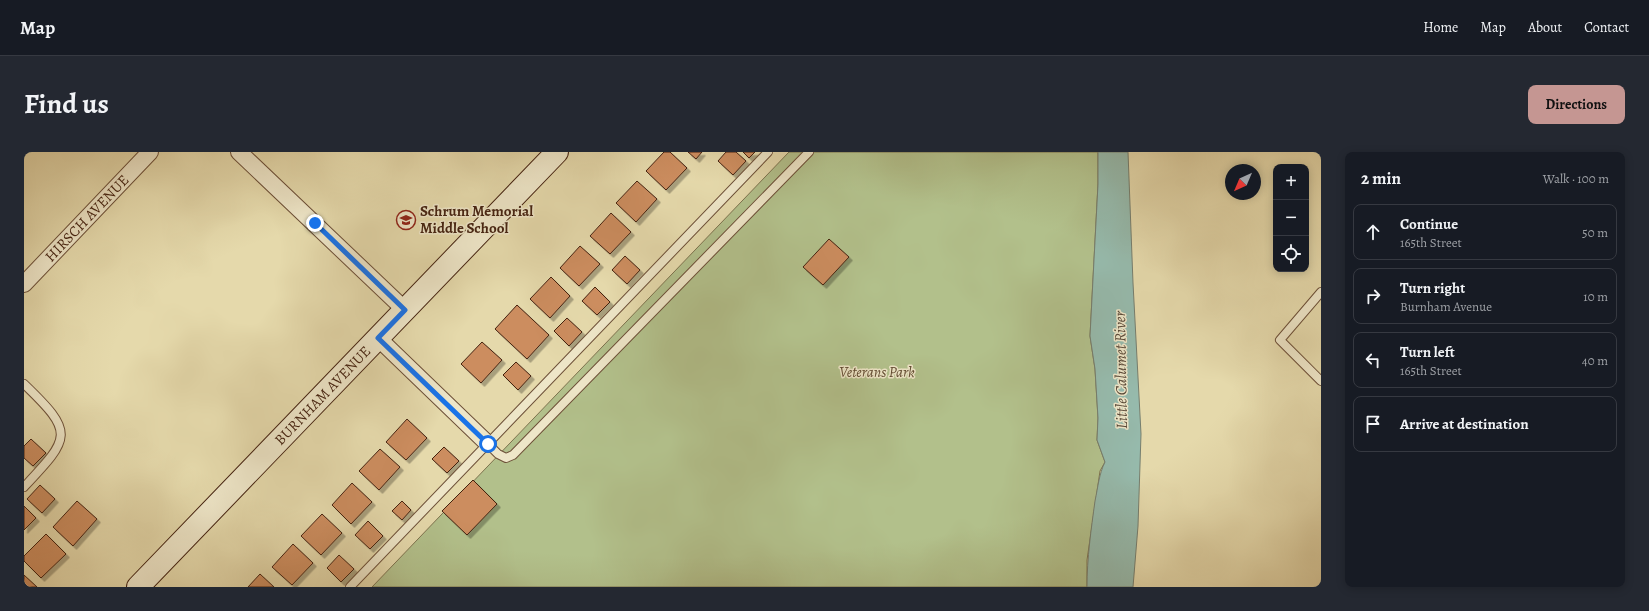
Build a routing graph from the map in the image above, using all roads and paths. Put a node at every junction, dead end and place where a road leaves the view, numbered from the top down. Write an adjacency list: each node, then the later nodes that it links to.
1 (150, 152): 6 (street, HIRSCH AVENUE)
2 (239, 152): 8 (street)
3 (557, 152): 8 (main road, BURNHAM AVENUE)
4 (768, 152): 12 (lane)
5 (809, 152): 12 (lane)
6 (24, 284)
7 (1321, 292): 10 (lane)
8 (405, 310): 9 (main road, BURNHAM AVENUE)
9 (378, 338): 12 (street); 14 (main road, BURNHAM AVENUE)
10 (1321, 381)
11 (24, 384): 13 (lane)
12 (488, 444): 15 (lane)
13 (24, 487)
14 (138, 587)
15 (350, 587)

